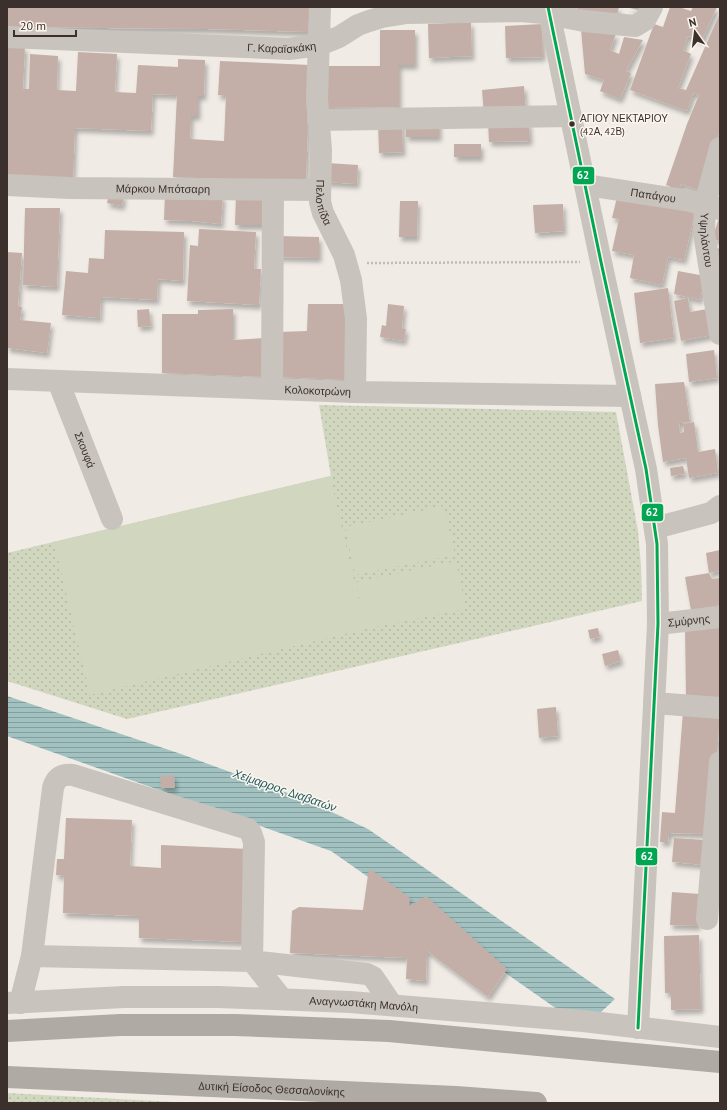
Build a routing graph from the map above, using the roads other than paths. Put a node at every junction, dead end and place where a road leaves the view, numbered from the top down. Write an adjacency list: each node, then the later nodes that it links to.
1 (320, 7): 5 (street, Πελοπίδα)
2 (652, 7): 3 (street, Γ. Καραϊσκάκη)
3 (550, 9): 5 (street, Γ. Καραϊσκάκη); 6 (street)
4 (7, 37): 5 (street, Γ. Καραϊσκάκη)
5 (319, 46): 7 (street, Πελοπίδα)
6 (571, 116): 7 (street); 10 (street)
7 (318, 120): 12 (street, Πελοπίδα)
8 (720, 148): 13 (street, Υψηλάντου)
9 (7, 185): 11 (street, Μάρκου Μπότσαρη)
10 (586, 185): 13 (street, Παπάγου); 19 (street)
11 (273, 190): 12 (street, Μάρκου Μπότσαρη); 17 (street)
12 (320, 190): 18 (street, Πελοπίδα)
13 (712, 206): 14 (street, Υψηλάντου)
14 (720, 334)
15 (7, 379): 16 (street, Κολοκοτρώνη)
16 (58, 381): 17 (street, Κολοκοτρώνη); 21 (street, Σκουφά)
17 (272, 388): 18 (street, Κολοκοτρώνη)
18 (355, 392): 19 (street, Κολοκοτρώνη)
19 (630, 396): 22 (street)
20 (720, 506): 22 (street)
21 (112, 519)
22 (655, 528): 24 (street)
23 (720, 617): 24 (street, Σμύρνης)
24 (658, 624): 25 (street)
25 (654, 703): 26 (street); 35 (street)
26 (720, 708)
27 (720, 762): 28 (street)
28 (716, 874): 29 (street)
29 (707, 919)
30 (32, 956): 31 (street); 31 (street); 33 (street)
31 (252, 961): 32 (street); 34 (street)
32 (282, 1000): 33 (street, Αναγνωστάκη Μανόλη); 34 (street, Αναγνωστάκη Μανόλη)
33 (14, 1003)
34 (392, 1006): 35 (street, Αναγνωστάκη Μανόλη)
35 (638, 1028): 37 (street, Αναγνωστάκη Μανόλη)
36 (7, 1031): 38 (highway)
37 (720, 1037)
38 (720, 1062)
39 (7, 1077): 40 (highway, Δυτική Είσοδος Θεσσαλονίκης)
40 (536, 1103)

